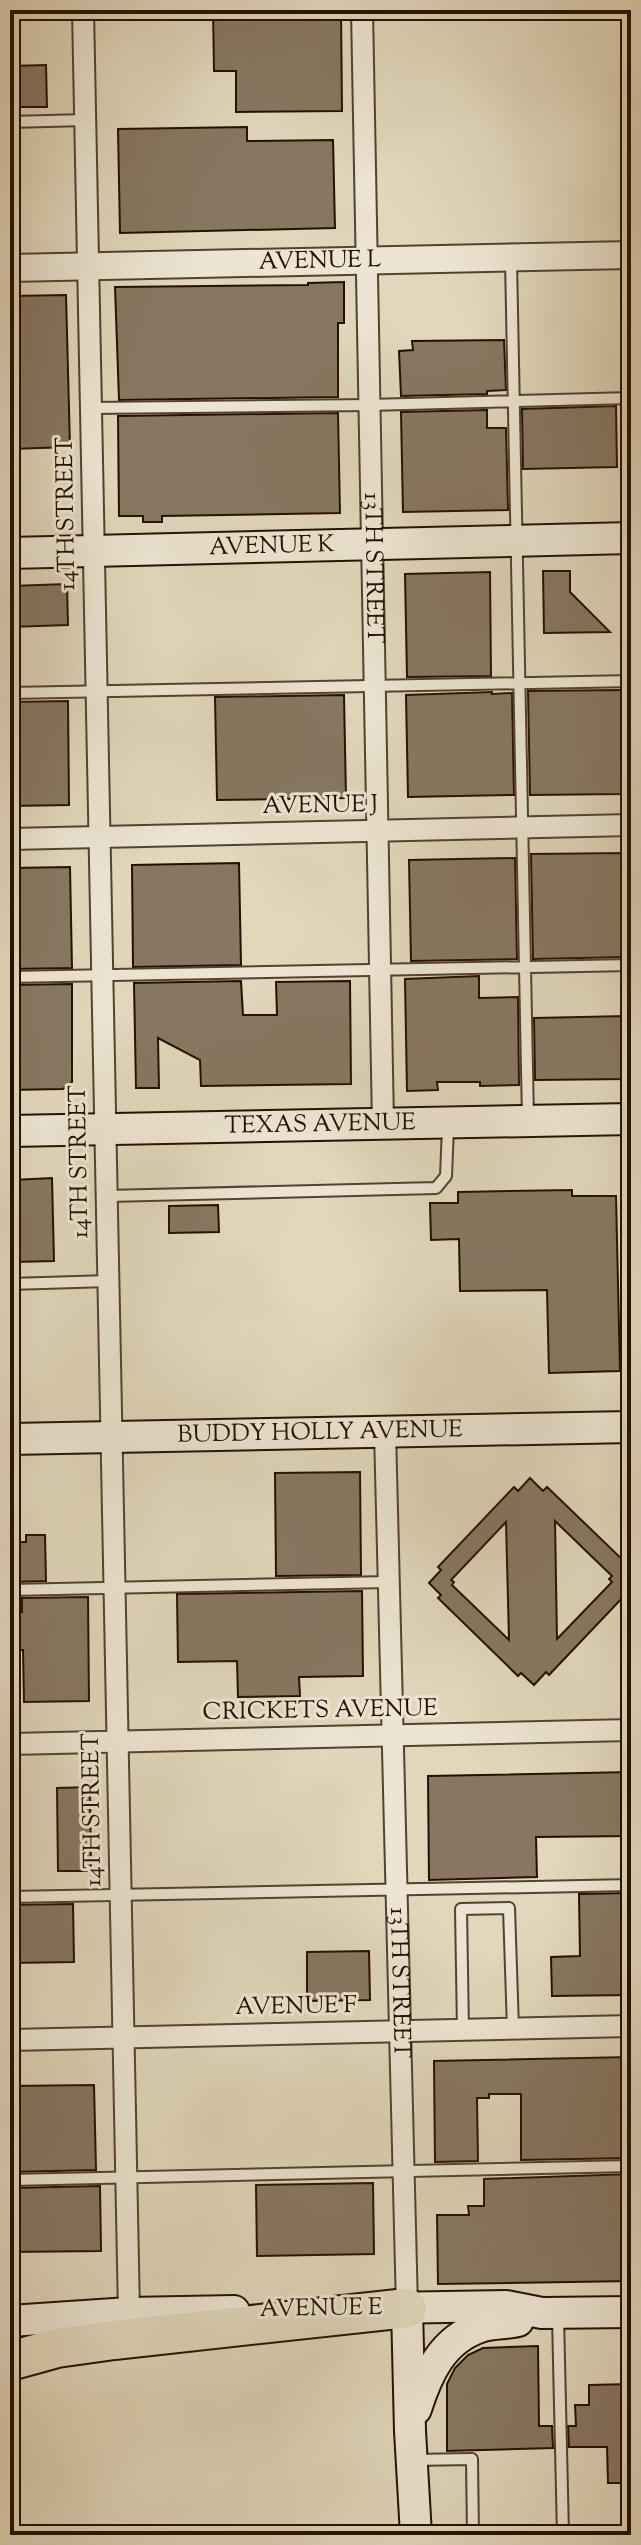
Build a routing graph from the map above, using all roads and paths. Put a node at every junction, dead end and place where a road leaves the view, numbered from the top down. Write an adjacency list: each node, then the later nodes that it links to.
1 (83, 10): 3 (street, 14TH STREET)
2 (362, 10): 7 (street, 13TH STREET)
3 (85, 120): 4 (lane); 8 (street, 14TH STREET)
4 (10, 122)
5 (631, 255): 6 (street, AVENUE L)
6 (511, 258): 7 (street, AVENUE L); 11 (lane)
7 (367, 261): 8 (street, AVENUE L); 12 (street, 13TH STREET)
8 (89, 267): 9 (street, AVENUE L); 13 (street, 14TH STREET)
9 (10, 268)
10 (631, 398): 11 (lane)
11 (514, 401): 12 (lane); 15 (lane)
12 (369, 405): 13 (lane); 16 (street, 13TH STREET)
13 (91, 408): 17 (street, 14TH STREET)
14 (631, 538): 15 (main road, AVENUE K)
15 (517, 541): 16 (main road, AVENUE K); 20 (lane)
16 (372, 546): 17 (main road, AVENUE K); 21 (street, 13TH STREET)
17 (94, 551): 18 (main road, AVENUE K); 22 (street, 14TH STREET)
18 (10, 553)
19 (631, 681): 20 (lane)
20 (519, 683): 21 (lane); 25 (lane)
21 (375, 687): 22 (lane); 26 (street, 13TH STREET)
22 (97, 691): 23 (lane); 27 (street, 14TH STREET)
23 (10, 693)
24 (631, 825): 25 (street, AVENUE J)
25 (522, 828): 26 (street, AVENUE J); 30 (lane)
26 (377, 831): 27 (street, AVENUE J); 31 (street, 13TH STREET)
27 (100, 837): 28 (street, AVENUE J); 32 (street, 14TH STREET)
28 (10, 839)
29 (631, 965): 30 (lane)
30 (525, 967): 31 (lane); 35 (lane)
31 (380, 969): 32 (lane); 37 (street, 13TH STREET)
32 (103, 975): 33 (lane); 38 (street, 14TH STREET)
33 (10, 977)
34 (631, 1119): 35 (main road, TEXAS AVENUE)
35 (528, 1121): 36 (main road, TEXAS AVENUE)
36 (448, 1123): 37 (main road, TEXAS AVENUE); 40 (lane)
37 (383, 1124): 38 (main road, TEXAS AVENUE)
38 (106, 1130): 39 (main road, TEXAS AVENUE); 40 (street, 14TH STREET)
39 (10, 1131)
40 (107, 1196): 41 (street, 14TH STREET)
41 (109, 1281): 42 (lane); 45 (street, 14TH STREET)
42 (10, 1284)
43 (631, 1427): 44 (main road, BUDDY HOLLY AVENUE)
44 (385, 1431): 45 (main road, BUDDY HOLLY AVENUE); 47 (street, 13TH STREET)
45 (112, 1437): 46 (main road, BUDDY HOLLY AVENUE); 48 (street, 14TH STREET)
46 (10, 1439)
47 (389, 1582): 48 (lane); 51 (street, 13TH STREET)
48 (115, 1588): 49 (lane); 52 (street, 14TH STREET)
49 (10, 1590)
50 (631, 1730): 51 (street, CRICKETS AVENUE)
51 (393, 1736): 52 (street, CRICKETS AVENUE); 55 (street, 13TH STREET)
52 (118, 1742): 53 (street, CRICKETS AVENUE); 56 (street, 14TH STREET)
53 (10, 1744)
54 (631, 1885): 55 (lane)
55 (396, 1889): 56 (lane); 61 (street, 13TH STREET)
56 (121, 1896): 57 (lane); 62 (street, 14TH STREET)
57 (10, 1897)
58 (631, 2026): 59 (street, AVENUE F)
59 (513, 2029): 60 (street, AVENUE F); 60 (lane)
60 (463, 2030): 61 (street, AVENUE F)
61 (400, 2031): 62 (street, AVENUE F); 65 (street, 13TH STREET)
62 (124, 2037): 63 (street, AVENUE F); 66 (street, 14TH STREET)
63 (10, 2040)
64 (631, 2166): 65 (lane)
65 (404, 2172): 66 (lane); 68 (street, 13TH STREET)
66 (127, 2178): 67 (lane); 70 (street, 14TH STREET)
67 (10, 2180)
68 (407, 2308): 70 (main road, AVENUE E); 71 (main road, AVENUE E); 73 (highway); 74 (main road, 13TH STREET)
69 (631, 2312): 71 (main road, AVENUE E)
70 (129, 2313): 72 (main road, AVENUE E)
71 (550, 2313): 74 (main road); 77 (lane)
72 (10, 2321)
73 (10, 2361)
74 (410, 2445): 75 (main road, 13TH STREET); 76 (lane)
75 (416, 2535)
76 (473, 2535)
77 (563, 2535)

